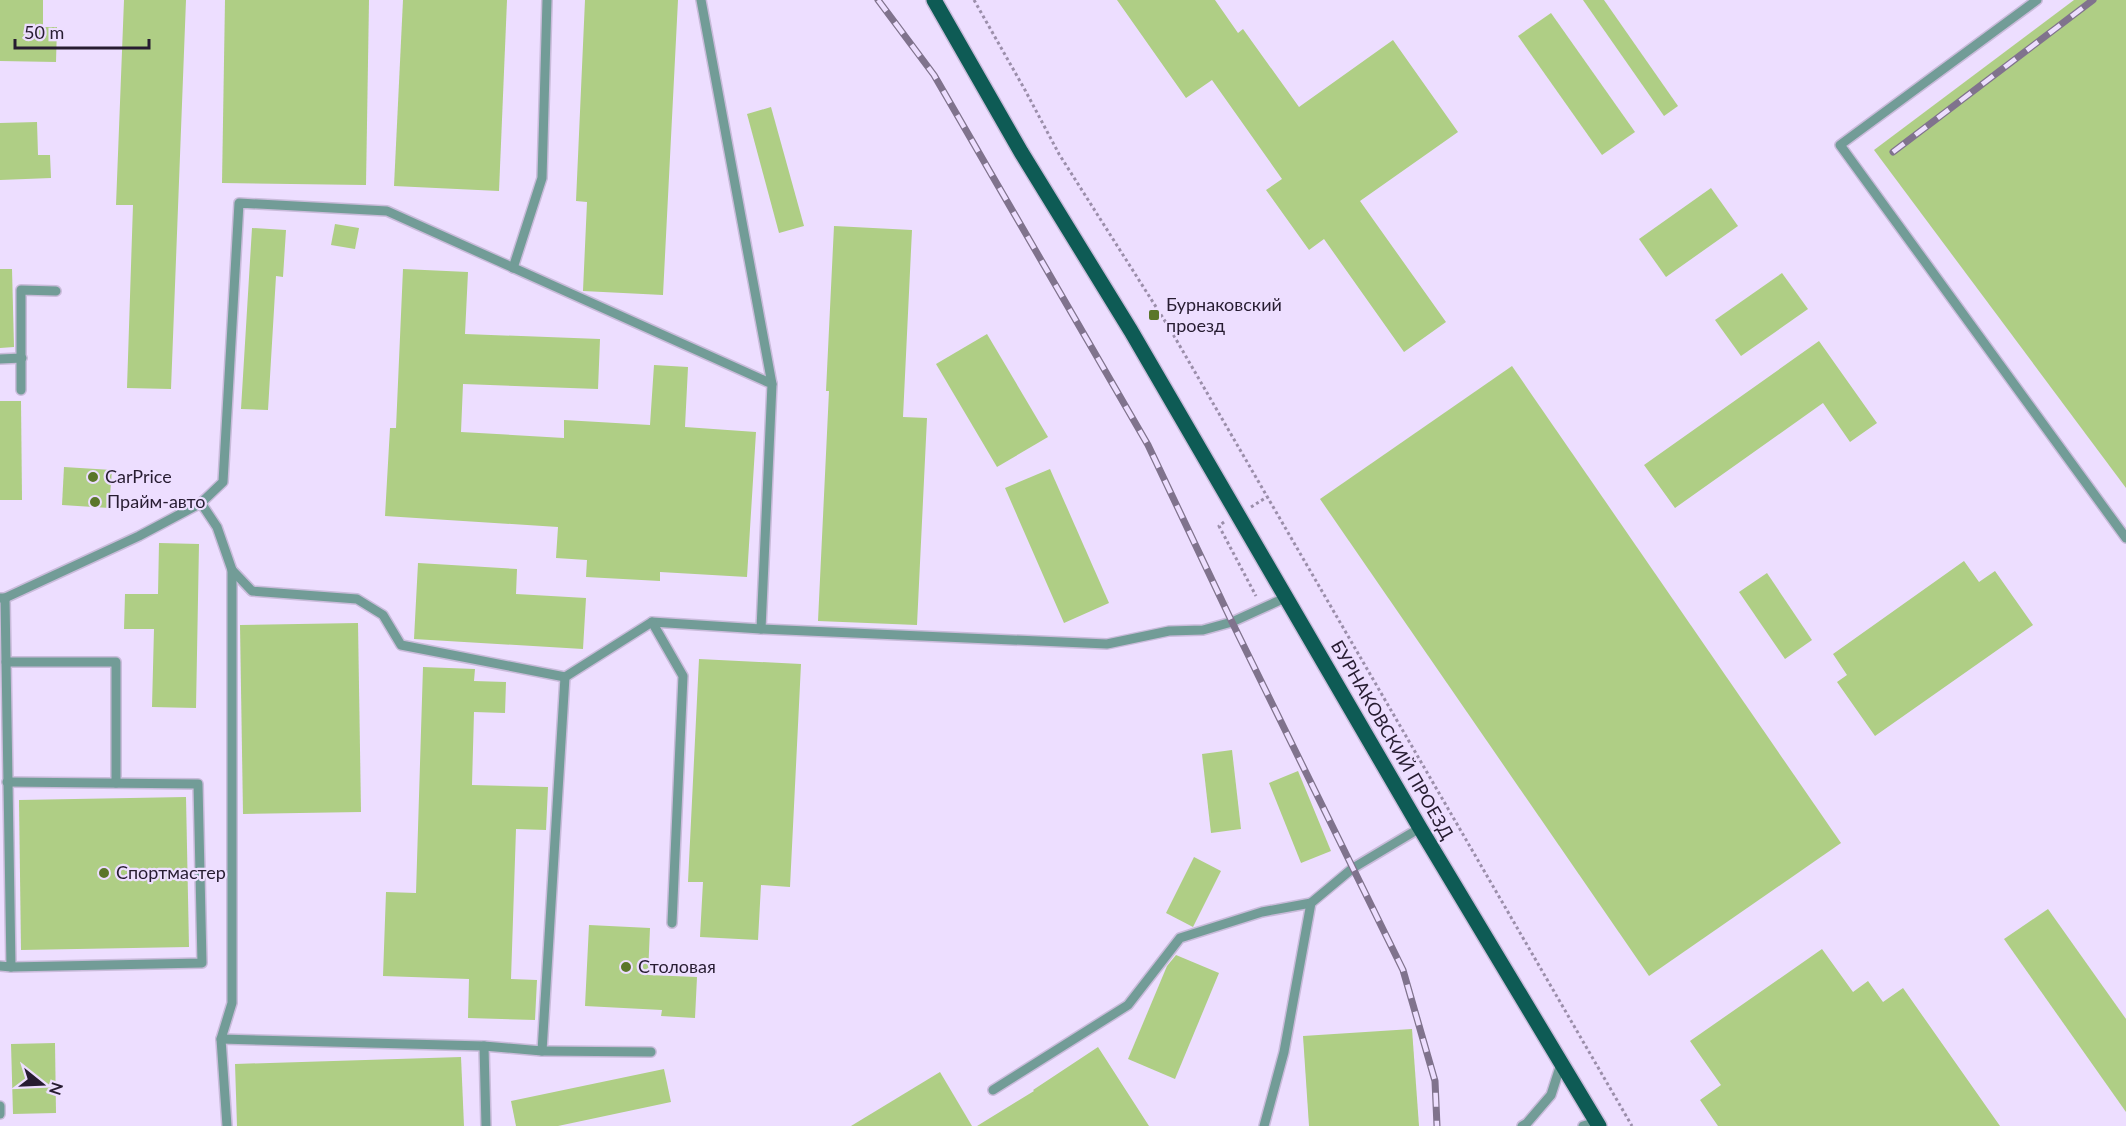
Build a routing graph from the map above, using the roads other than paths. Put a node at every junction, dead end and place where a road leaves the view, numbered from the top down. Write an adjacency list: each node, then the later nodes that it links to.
1 (547, 0): 5 (lane)
2 (701, 0): 9 (lane)
3 (934, 0): 14 (main road, БУРНАКОВСКИЙ ПРОЕЗД)
4 (2037, 0): 12 (lane)
5 (513, 268): 9 (lane); 11 (lane)
6 (56, 291): 7 (lane)
7 (22, 358): 8 (lane); 10 (lane)
8 (0, 359)
9 (772, 384): 17 (lane)
10 (21, 390)
11 (201, 503): 13 (lane); 15 (lane)
12 (2126, 538)
13 (232, 570): 19 (lane); 27 (lane)
14 (1287, 597): 17 (lane); 22 (main road, БУРНАКОВСКИЙ ПРОЕЗД)
15 (2, 598): 18 (lane)
16 (652, 622): 17 (lane); 19 (lane); 24 (lane)
17 (761, 629)
18 (6, 662): 20 (lane); 21 (lane)
19 (565, 677): 29 (lane)
20 (7, 783): 21 (lane); 26 (lane)
21 (116, 783): 26 (lane)
22 (1420, 828): 23 (lane); 31 (main road, БУРНАКОВСКИЙ ПРОЕЗД)
23 (1311, 903): 32 (lane); 38 (lane)
24 (672, 923)
25 (0, 966): 26 (lane)
26 (11, 967)
27 (221, 1039): 28 (lane); 36 (lane)
28 (484, 1046): 29 (lane); 37 (lane)
29 (542, 1051): 30 (lane)
30 (651, 1052)
31 (1561, 1064): 35 (main road, БУРНАКОВСКИЙ ПРОЕЗД); 39 (lane)
32 (993, 1090)
33 (0, 1106): 34 (lane)
34 (0, 1114)
35 (1593, 1125)
36 (227, 1126)
37 (486, 1126)
38 (1264, 1126)
39 (1522, 1126)

